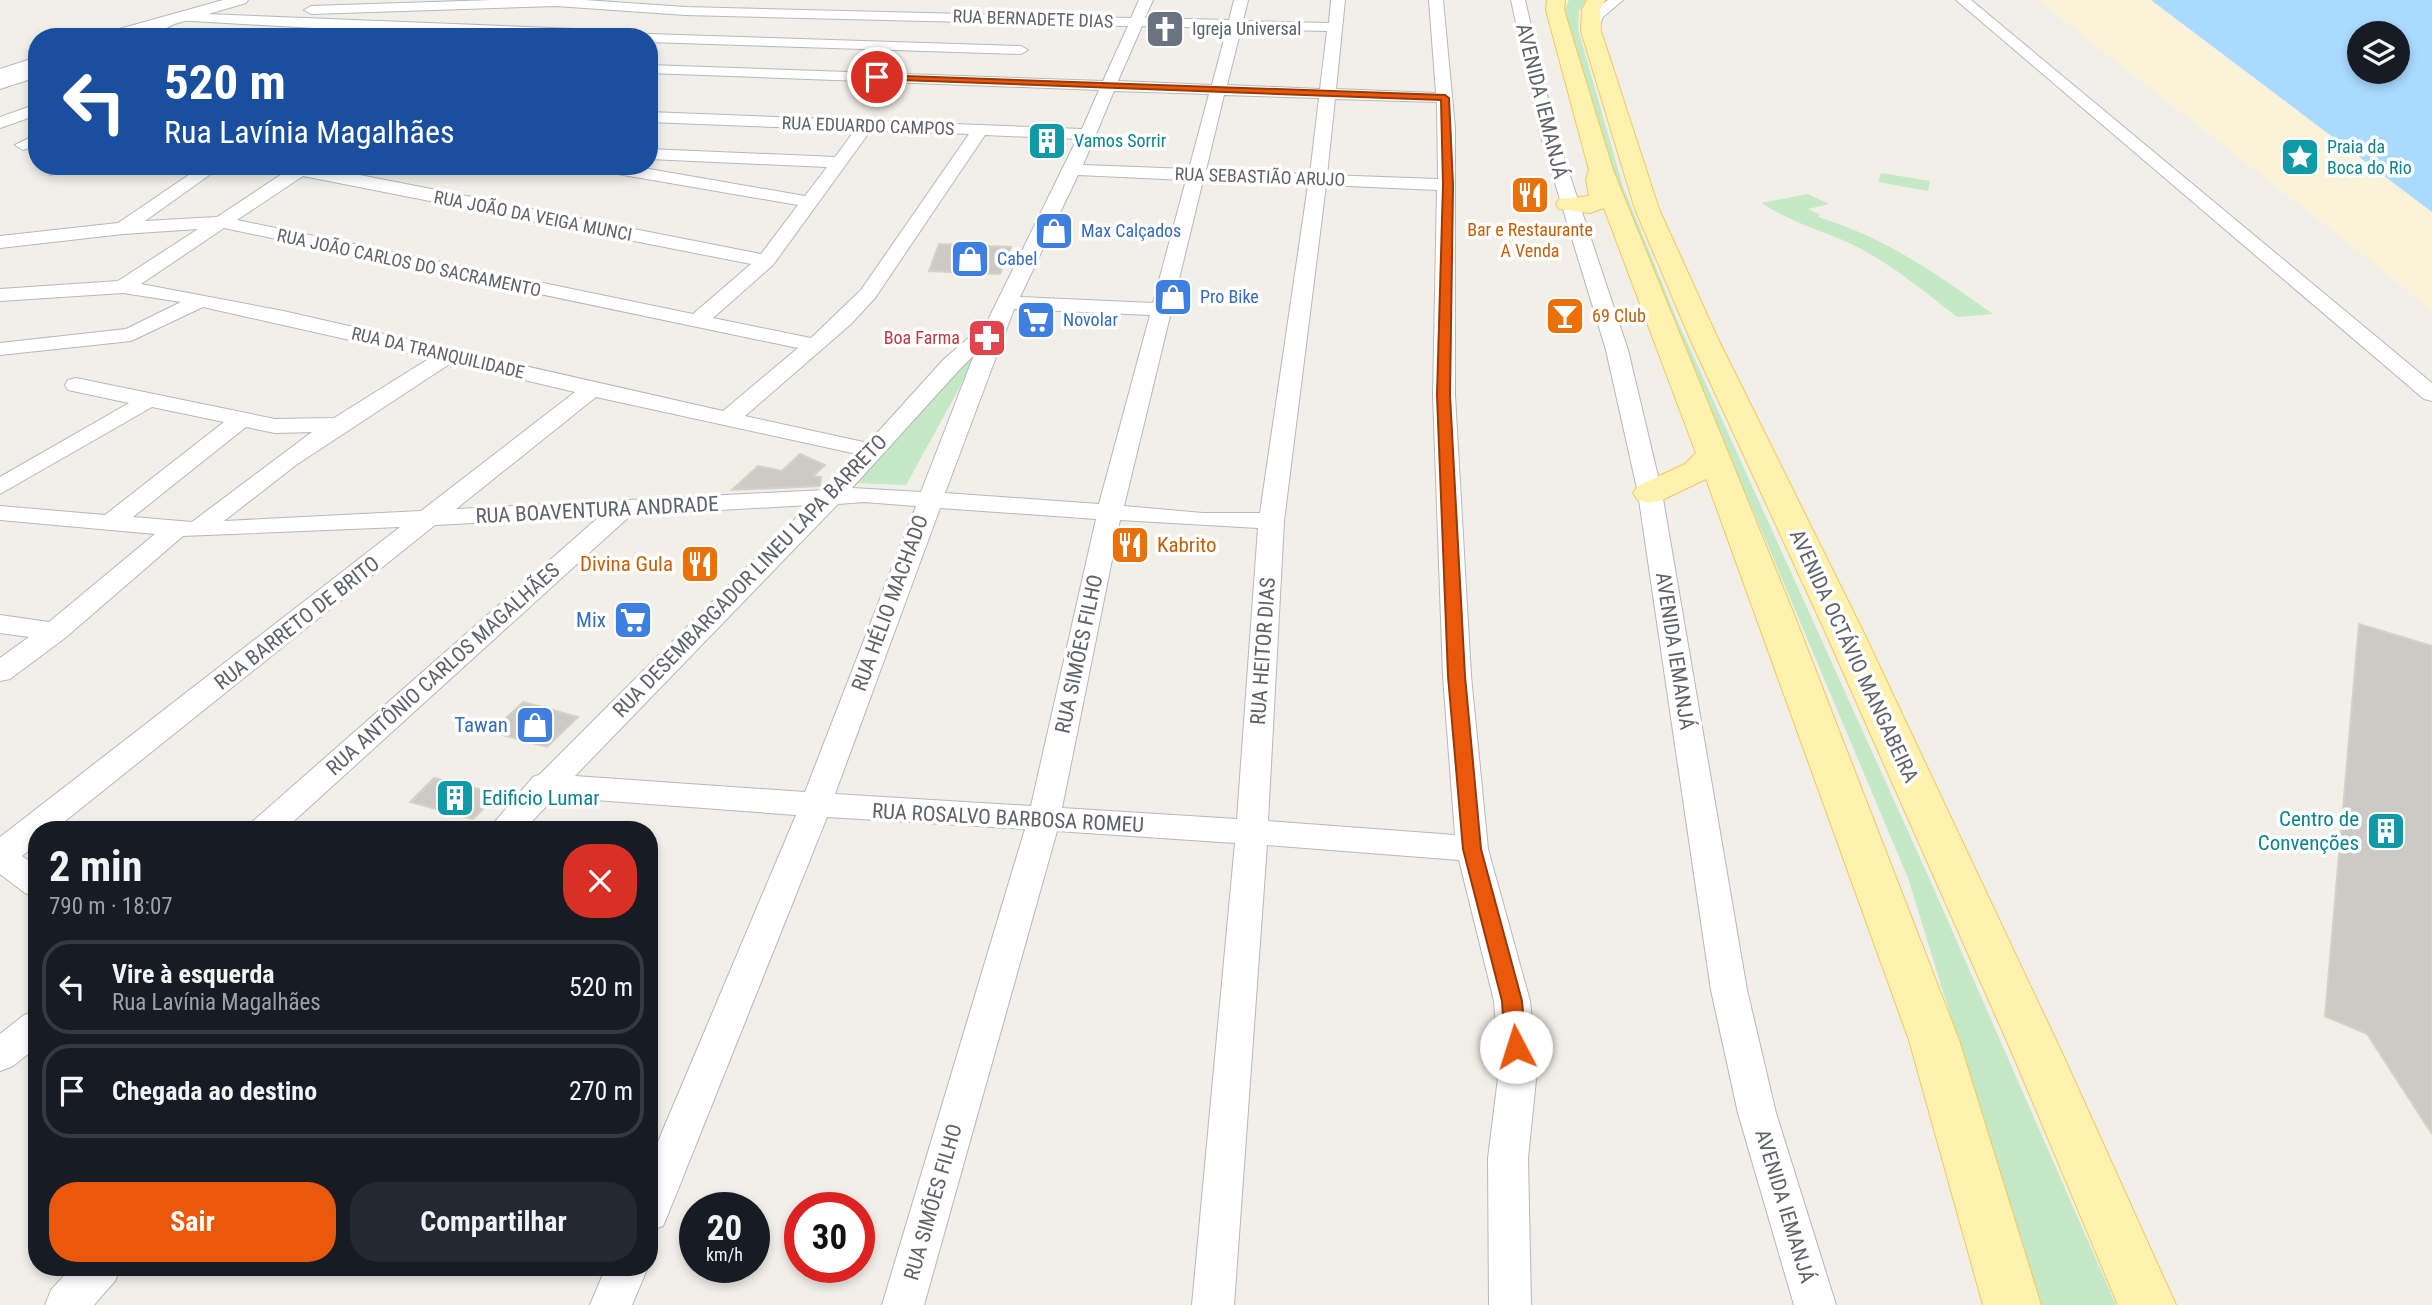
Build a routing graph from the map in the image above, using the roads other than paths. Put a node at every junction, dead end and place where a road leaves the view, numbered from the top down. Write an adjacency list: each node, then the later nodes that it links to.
1 (240, 0): 15 (street)
2 (699, 0): 13 (street)
3 (815, 0): 16 (street)
4 (923, 0): 19 (street)
5 (1048, 0): 20 (street)
6 (1146, 0): 21 (street, RUA HÉLIO MACHADO)
7 (1436, 0): 38 (street)
8 (1518, 0): 57 (street, AVENIDA IEMANJÁ)
9 (1616, 0): 18 (street)
10 (1963, 0): 73 (street)
11 (1554, 3): 48 (main road)
12 (311, 10): 13 (street, RUA BERNADETE DIAS)
13 (685, 11): 16 (street, RUA BERNADETE DIAS); 25 (street)
14 (1238, 12): 17 (street, RUA BERNADETE DIAS); 21 (street, RUA BERNADETE DIAS); 36 (street, RUA SIMÕES FILHO)
15 (178, 13): 22 (street); 23 (street); 24 (street)
16 (802, 13): 19 (street, RUA BERNADETE DIAS); 27 (street)
17 (1337, 14): 37 (street, RUA HEITOR DIAS)
18 (1594, 15): 117 (main road, AVENIDA OCTÁVIO MANGABEIRA)
19 (912, 16): 20 (street, RUA BERNADETE DIAS)
20 (1038, 19): 21 (street, RUA BERNADETE DIAS); 29 (street)
21 (1138, 22): 35 (street, RUA HÉLIO MACHADO)
22 (136, 28)
23 (154, 28)
24 (414, 28)
25 (658, 31)
26 (658, 38): 27 (street)
27 (775, 43): 29 (street); 31 (street)
28 (28, 65): 32 (street)
29 (1013, 66): 31 (street); 35 (street)
30 (658, 69): 31 (street)
31 (749, 72)
32 (0, 75)
33 (28, 75): 34 (street)
34 (0, 84)
35 (1110, 87): 36 (street); 44 (street, RUA HÉLIO MACHADO)
36 (1218, 91): 37 (street); 53 (street, RUA SIMÕES FILHO)
37 (1327, 94): 38 (street); 54 (street, RUA HEITOR DIAS)
38 (1445, 98): 55 (street)
39 (28, 112): 41 (street)
40 (658, 117): 42 (street, RUA EDUARDO CAMPOS)
41 (0, 123)
42 (866, 126): 43 (street, RUA EDUARDO CAMPOS); 46 (street)
43 (980, 131): 44 (street, RUA EDUARDO CAMPOS); 68 (street)
44 (1087, 134): 47 (street, RUA HÉLIO MACHADO)
45 (658, 154): 46 (street)
46 (841, 162): 56 (street)
47 (1072, 170): 53 (street, RUA SEBASTIÃO ARUJO); 66 (street, RUA HÉLIO MACHADO)
48 (1601, 170): 57 (main road); 79 (main road)
49 (201, 175): 59 (street)
50 (292, 175): 58 (street)
51 (338, 175): 61 (street, RUA JOÃO DA VEIGA MUNCI)
52 (653, 175): 56 (street)
53 (1198, 175): 54 (street, RUA SEBASTIÃO ARUJO); 65 (street, RUA SIMÕES FILHO)
54 (1318, 179): 55 (street, RUA SEBASTIÃO ARUJO); 88 (street, RUA HEITOR DIAS)
55 (1448, 185): 102 (street)
56 (812, 202): 61 (street)
57 (1568, 204): 81 (street, AVENIDA IEMANJÁ)
58 (221, 222): 59 (street, RUA JOÃO CARLOS DO SACRAMENTO); 62 (street); 67 (street, RUA JOÃO CARLOS DO SACRAMENTO)
59 (123, 228): 60 (street, RUA JOÃO CARLOS DO SACRAMENTO)
60 (0, 242)
61 (766, 261): 67 (street)
62 (123, 286): 63 (street, RUA DA TRANQUILIDADE); 64 (street, RUA DA TRANQUILIDADE)
63 (0, 295)
64 (201, 300): 69 (street); 70 (street, RUA DA TRANQUILIDADE)
65 (1160, 309): 66 (street); 86 (street, RUA SIMÕES FILHO)
66 (1003, 313): 78 (street, RUA DESEMBARGADOR LINEU LAPA BARRETO); 83 (street, RUA HÉLIO MACHADO)
67 (697, 321): 68 (street, RUA JOÃO CARLOS DO SACRAMENTO)
68 (815, 345): 75 (street)
69 (0, 349)
70 (447, 356): 72 (street, RUA DA TRANQUILIDADE); 77 (street)
71 (76, 385): 74 (street)
72 (592, 389): 75 (street, RUA DA TRANQUILIDADE); 87 (street, RUA BARRETO DE BRITO)
73 (2432, 394)
74 (149, 400): 76 (street); 80 (street)
75 (728, 419): 78 (street, RUA DA TRANQUILIDADE)
76 (241, 420): 77 (street); 89 (street)
77 (341, 424): 90 (street)
78 (873, 450): 82 (street, RUA DESEMBARGADOR LINEU LAPA BARRETO)
79 (1713, 455): 81 (main road); 116 (main road)
80 (0, 487)
81 (1650, 493): 115 (street, AVENIDA IEMANJÁ)
82 (832, 496): 83 (street, RUA BOAVENTURA ANDRADE); 84 (street, RUA BOAVENTURA ANDRADE); 94 (street, RUA DESEMBARGADOR LINEU LAPA BARRETO)
83 (929, 499): 86 (street, RUA BOAVENTURA ANDRADE); 95 (street, RUA HÉLIO MACHADO)
84 (624, 508): 87 (street, RUA BOAVENTURA ANDRADE); 98 (street, RUA ANTÔNIO CARLOS MAGALHÃES)
85 (0, 513): 89 (street, RUA BOAVENTURA ANDRADE)
86 (1109, 514): 88 (street, RUA BOAVENTURA ANDRADE); 96 (street, RUA SIMÕES FILHO)
87 (429, 520): 90 (street, RUA BOAVENTURA ANDRADE); 97 (street, RUA BARRETO DE BRITO)
88 (1271, 521): 100 (street, RUA HEITOR DIAS)
89 (110, 523): 90 (street, RUA BOAVENTURA ANDRADE)
90 (187, 530): 92 (street)
91 (0, 624): 92 (street)
92 (55, 632): 93 (street)
93 (0, 672)
94 (544, 785): 95 (street, RUA ROSALVO BARBOSA ROMEU); 99 (street, RUA DESEMBARGADOR LINEU LAPA BARRETO)
95 (814, 807): 96 (street, RUA ROSALVO BARBOSA ROMEU); 107 (street, RUA HÉLIO MACHADO)
96 (1044, 820): 100 (street, RUA ROSALVO BARBOSA ROMEU); 112 (street, RUA SIMÕES FILHO)
97 (45, 821)
98 (273, 821)
99 (512, 821)
100 (1252, 830): 102 (street, RUA ROSALVO BARBOSA ROMEU); 113 (street, RUA HEITOR DIAS)
101 (28, 834): 103 (street, RUA BARRETO DE BRITO)
102 (1472, 849): 114 (street)
103 (0, 856): 104 (street)
104 (28, 877)
105 (28, 1033): 106 (street)
106 (0, 1055)
107 (658, 1190)
108 (92, 1276): 110 (street)
109 (623, 1276): 111 (street)
110 (66, 1305)
111 (611, 1305)
112 (903, 1305)
113 (1213, 1305)
114 (1510, 1305)
115 (1815, 1305)
116 (2012, 1305)
117 (2147, 1305)

